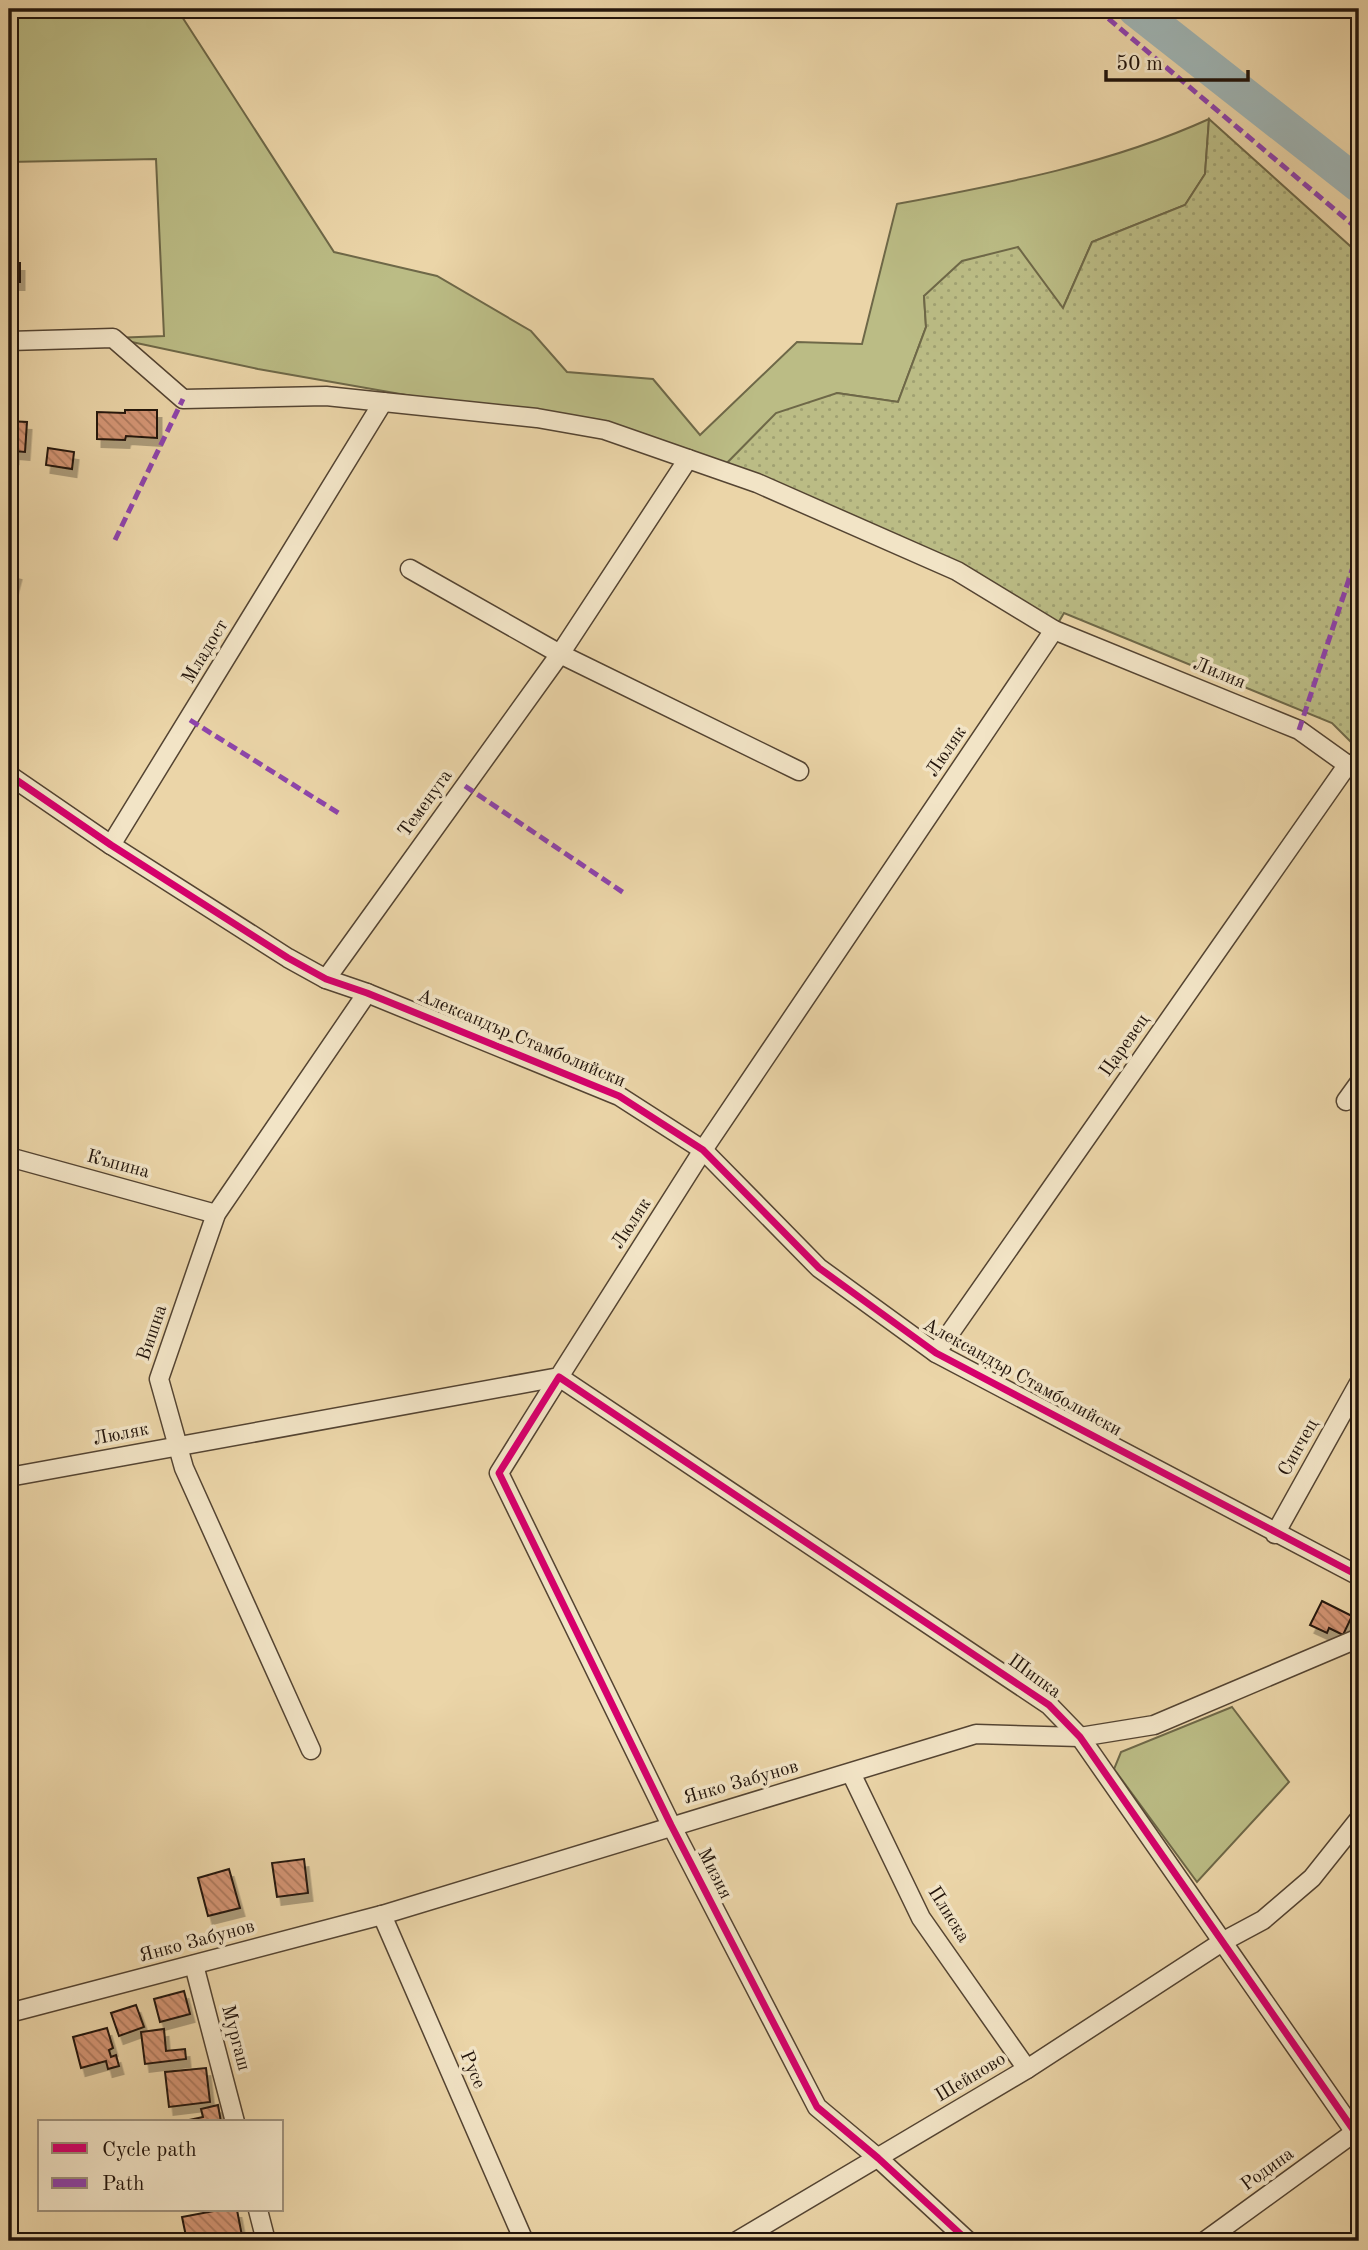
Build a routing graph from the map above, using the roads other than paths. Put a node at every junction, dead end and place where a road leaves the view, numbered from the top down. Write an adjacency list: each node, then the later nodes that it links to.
1 (9, 341): 2 (street, Лилия)
2 (383, 402): 3 (street, Лилия); 10 (street, Младост)
3 (688, 459): 5 (street, Лилия); 6 (street, Теменуга)
4 (410, 569): 6 (street)
5 (1054, 630): 7 (street, Лилия); 15 (street, Люляк)
6 (560, 653): 8 (street); 11 (street, Теменуга)
7 (1353, 768): 18 (street, Царевец)
8 (799, 771)
9 (9, 775): 10 (street, Александър Стамболийски)
10 (111, 845): 11 (street, Александър Стамболийски)
11 (326, 979): 12 (street, Александър Стамболийски)
12 (367, 993): 15 (street, Александър Стамболийски); 17 (street, Вишна)
13 (1359, 1083): 14 (street)
14 (1346, 1101)
15 (703, 1150): 18 (street, Александър Стамболийски); 19 (street, Люляк)
16 (9, 1157): 17 (street, Къпина)
17 (216, 1214): 21 (street, Вишна)
18 (936, 1353): 23 (street, Александър Стамболийски)
19 (559, 1377): 21 (street, Люляк); 26 (street, Шипка); 30 (street, Мизия)
20 (1359, 1383): 23 (street, Синчец)
21 (178, 1446): 22 (street, Люляк); 27 (street, Вишна)
22 (9, 1477)
23 (1275, 1534): 24 (street, Александър Стамболийски)
24 (1359, 1576)
25 (1359, 1638): 26 (street, Янко Забунов)
26 (1080, 1737): 28 (street, Янко Забунов); 33 (street, Шипка)
27 (310, 1750)
28 (851, 1773): 30 (street, Янко Забунов); 36 (street, Плиска)
29 (1359, 1819): 31 (street)
30 (671, 1825): 32 (street, Янко Забунов); 39 (street, Мизия)
31 (1353, 1843): 33 (street, Шейново)
32 (382, 1914): 34 (street, Янко Забунов); 42 (street, Русе)
33 (1222, 1942): 36 (street, Шейново); 38 (street, Шипка)
34 (194, 1965): 35 (street, Янко Забунов); 37 (street, Мургаш)
35 (9, 2013)
36 (1027, 2068): 39 (street, Шейново)
37 (234, 2120)
38 (1357, 2135): 45 (street, Родина)
39 (878, 2158): 43 (street, Шейново); 44 (street, Мизия)
40 (259, 2212): 41 (street)
41 (267, 2241)
42 (524, 2241)
43 (737, 2241)
44 (968, 2241)
45 (1205, 2241)

